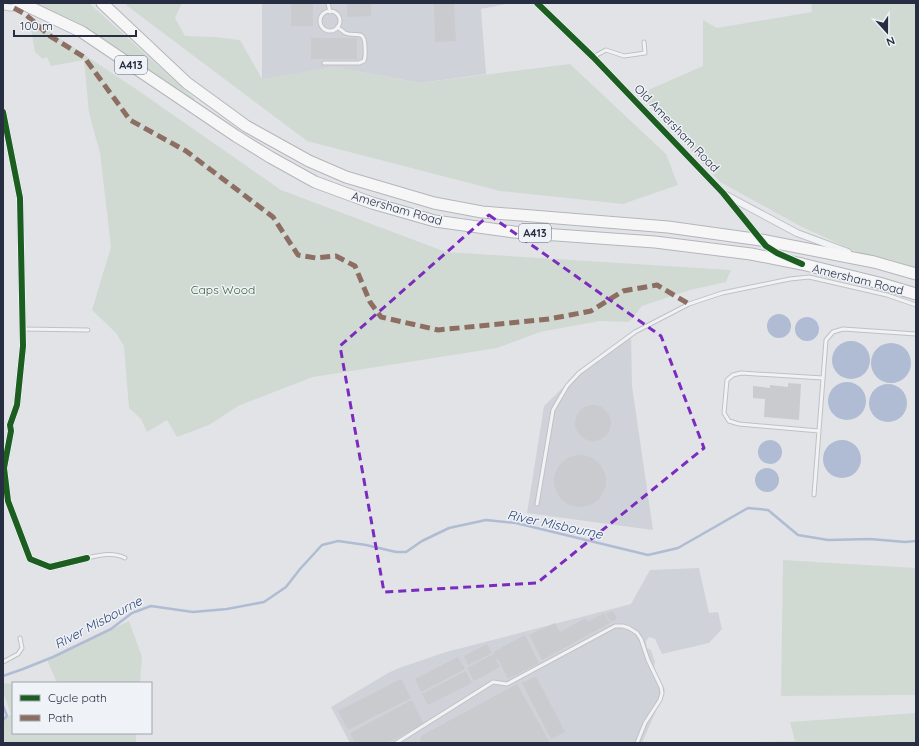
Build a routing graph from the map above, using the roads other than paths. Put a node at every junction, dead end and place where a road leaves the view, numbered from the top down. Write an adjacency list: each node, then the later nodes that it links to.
1 (23, 3): 5 (street); 15 (highway, Amersham Road / A413)
2 (102, 3): 13 (highway, A413)
3 (328, 3): 6 (lane)
4 (537, 3): 9 (street, Old Amersham Road)
5 (3, 6)
6 (330, 12): 7 (lane); 7 (lane)
7 (337, 27): 10 (lane)
8 (644, 42): 9 (lane)
9 (594, 57): 12 (street, Old Amersham Road)
10 (324, 63)
11 (3, 112): 19 (street)
12 (723, 193): 13 (street, Old Amersham Road); 14 (street, Old Amersham Road)
13 (761, 240): 14 (highway, A413); 15 (street, Old Amersham Road)
14 (874, 262): 16 (highway, A413)
15 (802, 264): 17 (highway, Amersham Road / A413)
16 (916, 274)
17 (916, 294)
18 (916, 305): 25 (lane)
19 (22, 329): 20 (lane); 26 (street)
20 (88, 330)
21 (916, 334): 22 (lane)
22 (823, 378): 23 (lane); 23 (lane)
23 (819, 431): 24 (lane)
24 (814, 495)
25 (537, 504)
26 (87, 558): 27 (lane)
27 (125, 558)
28 (20, 638): 29 (lane)
29 (3, 662)
30 (396, 743): 31 (lane)
31 (637, 743)

